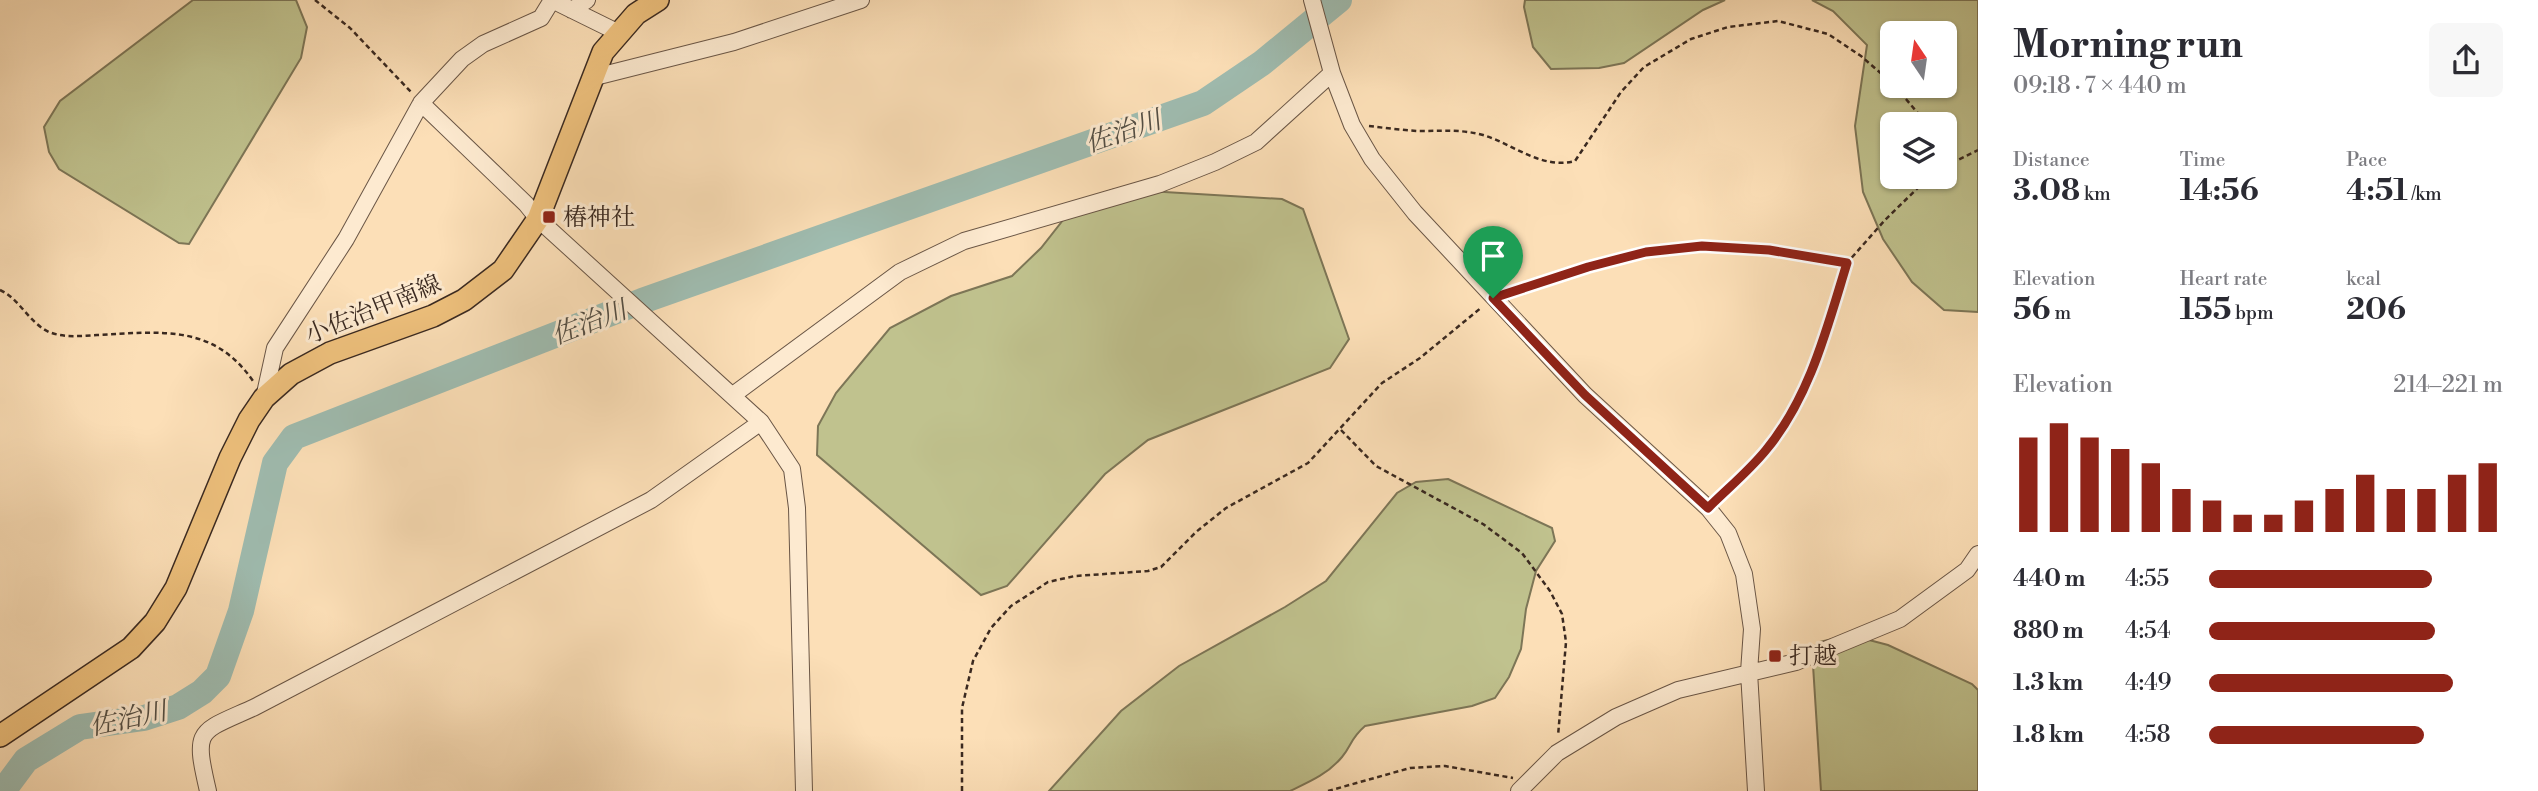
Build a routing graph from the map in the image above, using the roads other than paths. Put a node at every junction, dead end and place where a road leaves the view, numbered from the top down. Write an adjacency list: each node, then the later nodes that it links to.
1 (552, 0): 6 (street); 10 (street)
2 (587, 0): 6 (street)
3 (658, 0): 7 (main road, 小佐治甲南線)
4 (861, 0): 9 (street)
5 (1312, 0): 8 (street)
6 (572, 10): 7 (street)
7 (619, 33): 9 (main road, 小佐治甲南線)
8 (1332, 73): 12 (street); 16 (street)
9 (591, 78): 11 (main road, 小佐治甲南線)
10 (421, 103): 11 (street); 13 (street)
11 (538, 219): 12 (street); 13 (main road, 小佐治甲南線)
12 (733, 395): 14 (street)
13 (264, 398): 17 (main road, 小佐治甲南線)
14 (761, 422): 19 (street); 20 (street)
15 (1978, 554): 16 (street)
16 (1749, 672): 18 (street); 21 (street)
17 (0, 736)
18 (1524, 786)
19 (208, 791)
20 (804, 791)
21 (1756, 791)

